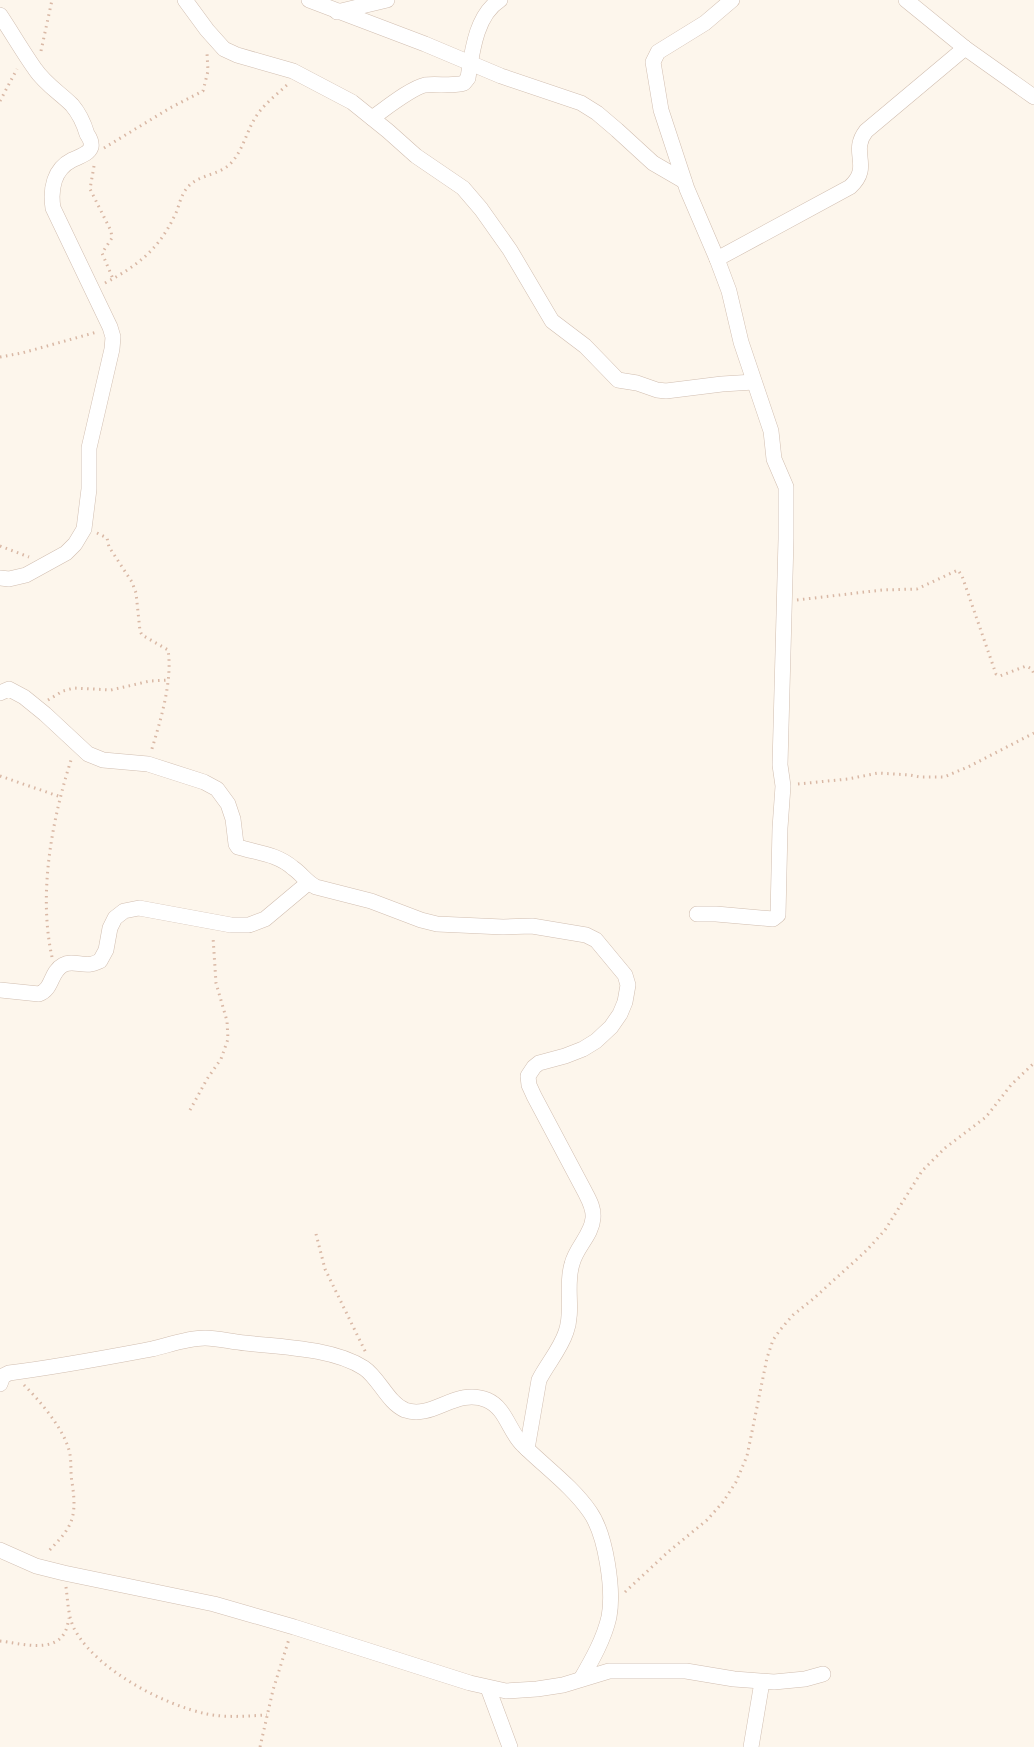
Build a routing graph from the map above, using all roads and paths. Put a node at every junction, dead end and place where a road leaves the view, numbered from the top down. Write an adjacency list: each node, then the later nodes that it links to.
1 (52, 0): 14 (path)
2 (185, 0): 10 (street)
3 (309, 0): 8 (street)
4 (387, 0): 8 (street)
5 (500, 0): 13 (street)
6 (732, 0): 21 (street)
7 (906, 0): 12 (street)
8 (337, 12): 13 (street)
9 (0, 15): 11 (street)
10 (207, 30): 15 (street); 19 (path)
11 (22, 47): 14 (street); 17 (path)
12 (965, 48): 16 (street); 22 (street)
13 (470, 64): 18 (street); 21 (street)
14 (36, 71): 24 (street)
15 (299, 74): 18 (street); 23 (path)
16 (1034, 98)
17 (0, 101)
18 (372, 117): 27 (street)
19 (101, 152)
20 (95, 163): 23 (path)
21 (684, 181): 22 (street)
22 (717, 259): 27 (street)
23 (112, 279): 24 (path)
24 (92, 290): 25 (street)
25 (110, 327): 26 (path); 28 (street)
26 (0, 357)
27 (754, 382): 32 (street)
28 (84, 529): 30 (street); 34 (path)
29 (0, 546): 30 (path)
30 (45, 565): 31 (street)
31 (0, 578)
32 (785, 601): 33 (path); 41 (street)
33 (1034, 674)
34 (168, 680): 36 (path); 39 (path)
35 (0, 693): 36 (street)
36 (37, 707): 38 (street)
37 (1034, 733): 41 (path)
38 (77, 744): 39 (street); 42 (path)
39 (148, 764): 43 (street)
40 (0, 776): 42 (path)
41 (783, 786): 44 (street)
42 (61, 797): 46 (path)
43 (308, 883): 45 (street); 53 (street)
44 (697, 914)
45 (210, 922): 46 (street); 49 (path)
46 (55, 974): 47 (street)
47 (0, 990)
48 (1034, 1063): 57 (path)
49 (190, 1110)
50 (316, 1234): 51 (path)
51 (365, 1368): 52 (street); 53 (street)
52 (4, 1378): 55 (path)
53 (527, 1449): 57 (street)
54 (0, 1550): 55 (street)
55 (36, 1566): 56 (street)
56 (64, 1573): 58 (path); 59 (street)
57 (609, 1610): 62 (street)
58 (70, 1616): 60 (path); 65 (path)
59 (294, 1627): 64 (street); 65 (path)
60 (0, 1641)
61 (823, 1674): 63 (street)
62 (580, 1679): 63 (street); 64 (street)
63 (762, 1682): 68 (street)
64 (488, 1688): 67 (street)
65 (267, 1715): 66 (path)
66 (260, 1747)
67 (510, 1747)
68 (751, 1747)

